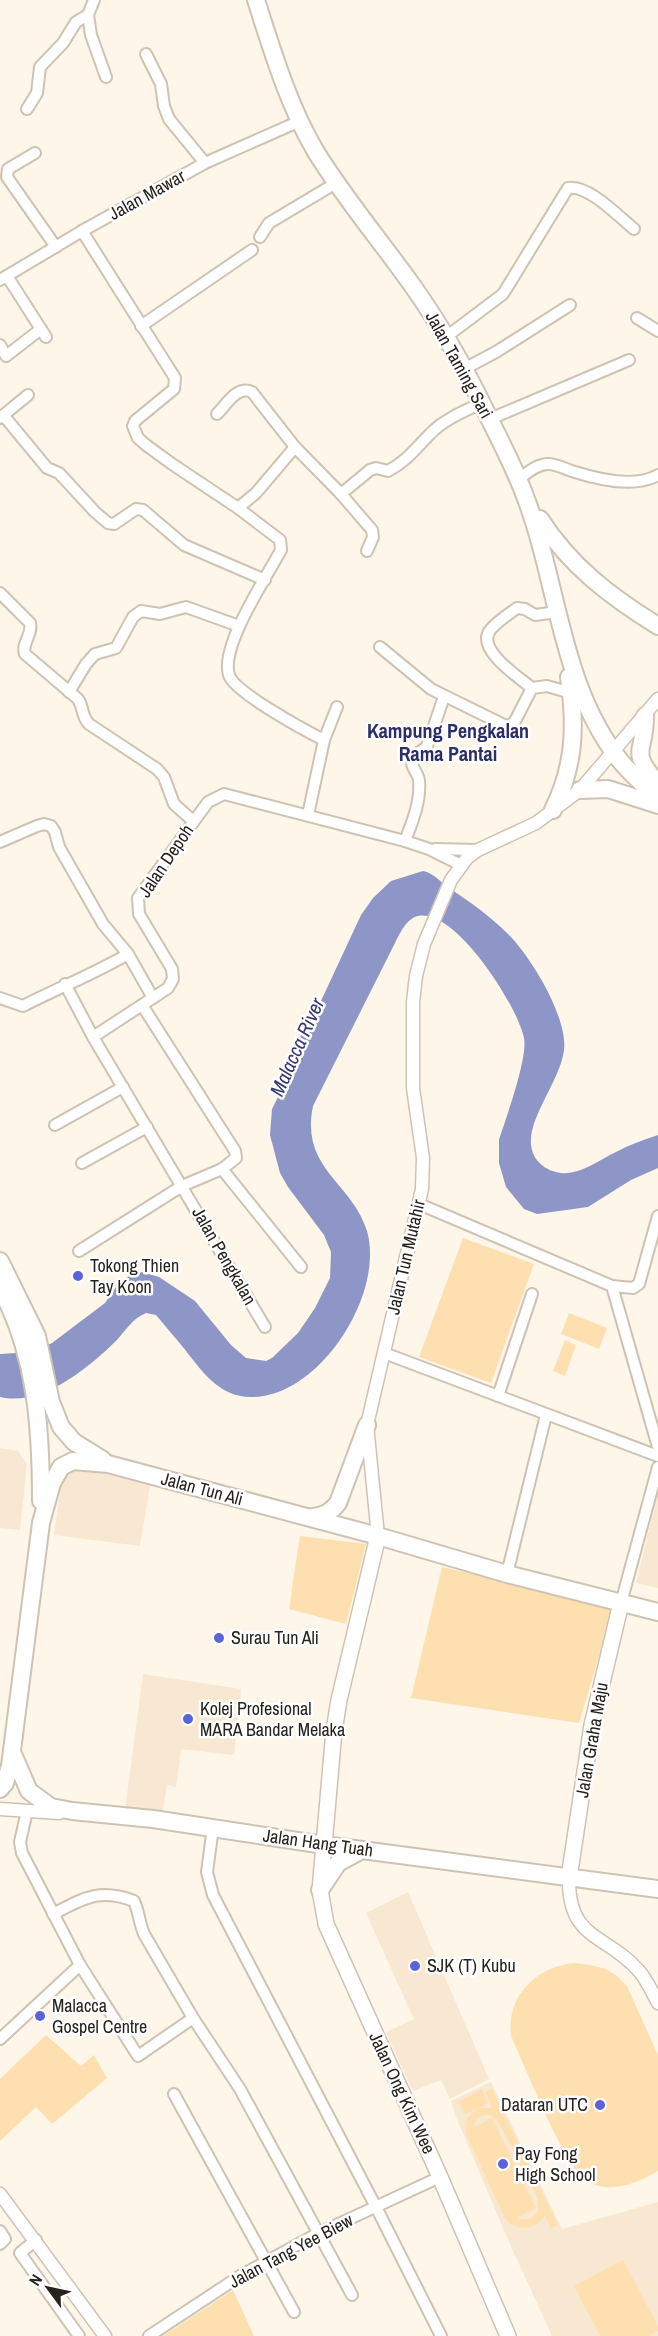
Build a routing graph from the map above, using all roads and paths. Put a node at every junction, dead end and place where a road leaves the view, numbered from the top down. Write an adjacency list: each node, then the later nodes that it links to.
1 (94, 0): 3 (street)
2 (256, 0): 7 (main road, Jalan Taming Sari)
3 (88, 15): 5 (street); 6 (street)
4 (146, 54): 9 (street)
5 (106, 77)
6 (27, 109)
7 (300, 121): 9 (street, Jalan Mawar); 10 (main road, Jalan Taming Sari)
8 (35, 153): 14 (street)
9 (205, 162): 12 (street, Jalan Mawar)
10 (336, 183): 13 (street); 21 (main road, Jalan Taming Sari)
11 (634, 229): 21 (street)
12 (82, 231): 14 (street, Jalan Mawar); 19 (street)
13 (260, 237)
14 (56, 247): 16 (street, Jalan Mawar)
15 (252, 250): 19 (street)
16 (3, 278): 22 (street)
17 (570, 305): 24 (street)
18 (637, 318): 20 (street)
19 (141, 326): 35 (street)
20 (658, 331)
21 (446, 337): 24 (main road, Jalan Taming Sari)
22 (0, 345)
23 (629, 360): 29 (street)
24 (464, 369): 26 (main road, Jalan Taming Sari)
25 (28, 395): 28 (street)
26 (482, 403): 29 (main road, Jalan Taming Sari); 33 (street)
27 (217, 414): 30 (street)
28 (2, 417): 37 (street)
29 (490, 419): 32 (main road, Jalan Taming Sari)
30 (295, 447): 33 (street); 35 (street)
31 (658, 475): 32 (street)
32 (519, 479): 34 (main road, Jalan Taming Sari)
33 (341, 494): 36 (street)
34 (525, 496): 39 (main road, Jalan Taming Sari); 41 (main road)
35 (238, 508): 37 (street)
36 (367, 551)
37 (265, 580): 40 (street)
38 (0, 593): 45 (street)
39 (557, 612): 42 (main road, Jalan Taming Sari); 44 (street)
40 (239, 626): 45 (street); 51 (street)
41 (658, 626)
42 (564, 642): 46 (main road); 52 (main road, Jalan Taming Sari)
43 (380, 646): 47 (street)
44 (532, 688): 46 (street); 47 (street)
45 (69, 692): 59 (street)
46 (571, 693): 57 (main road)
47 (444, 697): 60 (street)
48 (658, 699): 50 (street, Jalan Tun Mutahir)
49 (337, 707): 51 (street)
50 (645, 716): 52 (street, Jalan Tun Mutahir); 53 (main road)
51 (324, 740): 58 (street)
52 (614, 752): 54 (street, Jalan Tun Mutahir); 55 (main road, Jalan Taming Sari)
53 (658, 785)
54 (580, 790): 56 (main road); 57 (street, Jalan Tun Mutahir)
55 (658, 798)
56 (658, 805)
57 (553, 810): 63 (street, Jalan Tun Mutahir)
58 (308, 815): 59 (street, Jalan Depoh); 60 (street, Jalan Depoh)
59 (193, 821): 68 (street, Jalan Depoh)
60 (405, 841): 62 (street, Jalan Depoh)
61 (0, 842): 65 (street)
62 (429, 849): 63 (street, Jalan Depoh); 64 (street, Jalan Depoh)
63 (478, 850): 64 (street, Jalan Tun Mutahir)
64 (461, 865): 77 (street, Jalan Tun Mutahir)
65 (128, 954): 66 (street); 68 (street)
66 (65, 984): 67 (street); 70 (street)
67 (0, 998)
68 (153, 998): 69 (street, Jalan Depoh)
69 (142, 1005): 70 (street, Jalan Depoh); 75 (street)
70 (93, 1037): 71 (street)
71 (123, 1087): 72 (street); 73 (street)
72 (55, 1125)
73 (147, 1127): 74 (street); 76 (street)
74 (82, 1163)
75 (222, 1169): 76 (street); 81 (street)
76 (182, 1186): 79 (street); 85 (street, Jalan Pengkalan)
77 (419, 1204): 82 (street); 87 (street, Jalan Tun Mutahir)
78 (658, 1216): 82 (street)
79 (79, 1251)
80 (0, 1262): 86 (main road)
81 (301, 1267)
82 (612, 1286): 92 (street)
83 (0, 1287): 86 (main road)
84 (532, 1294): 88 (street)
85 (265, 1327)
86 (30, 1337): 89 (main road)
87 (384, 1353): 88 (street); 91 (street, Jalan Tun Mutahir)
88 (498, 1396): 90 (street)
89 (45, 1406): 94 (main road); 97 (main road)
90 (546, 1415): 93 (street); 99 (street)
91 (367, 1425): 96 (main road); 98 (street, Jalan Tun Mutahir)
92 (658, 1447)
93 (658, 1456)
94 (108, 1464): 96 (main road, Jalan Tun Ali); 97 (main road, Jalan Tun Ali)
95 (658, 1467): 100 (street)
96 (312, 1517): 98 (main road, Jalan Tun Ali)
97 (41, 1523): 102 (main road, Jalan Tun Ali)
98 (378, 1536): 99 (main road, Jalan Tun Ali); 108 (main road, Jalan Tun Mutahir)
99 (507, 1574): 100 (main road, Jalan Tun Ali)
100 (621, 1602): 101 (main road, Jalan Tun Ali); 110 (main road, Jalan Graha Maju)
101 (658, 1612)
102 (12, 1749): 103 (main road, Jalan Tun Ali); 106 (main road, Jalan Hang Tuah)
103 (0, 1789)
104 (0, 1809): 105 (street)
105 (27, 1811): 106 (street); 113 (street)
106 (72, 1811): 107 (main road, Jalan Hang Tuah)
107 (213, 1827): 108 (main road, Jalan Hang Tuah); 121 (street)
108 (324, 1845): 109 (main road, Jalan Hang Tuah); 112 (main road, Jalan Ong Kim Wee)
109 (362, 1850): 110 (main road, Jalan Hang Tuah); 112 (main road)
110 (569, 1878): 111 (main road, Jalan Hang Tuah); 115 (street)
111 (658, 1889)
112 (320, 1890): 119 (main road, Jalan Ong Kim Wee)
113 (53, 1914): 114 (street); 116 (street)
114 (80, 1965): 116 (street); 117 (street)
115 (658, 2003)
116 (193, 2018): 122 (street)
117 (0, 2038)
118 (174, 2094): 124 (street)
119 (440, 2177): 121 (street, Jalan Tang Yee Biew); 131 (main road, Jalan Ong Kim Wee)
120 (0, 2194): 123 (street)
121 (376, 2206): 122 (street, Jalan Tang Yee Biew); 130 (street)
122 (319, 2233): 124 (street, Jalan Tang Yee Biew); 125 (street)
123 (36, 2241): 127 (street); 128 (street)
124 (267, 2261): 126 (street); 129 (street, Jalan Tang Yee Biew)
125 (352, 2295)
126 (294, 2312)
127 (79, 2336)
128 (104, 2336)
129 (149, 2336)
130 (441, 2336)
131 (508, 2336)

